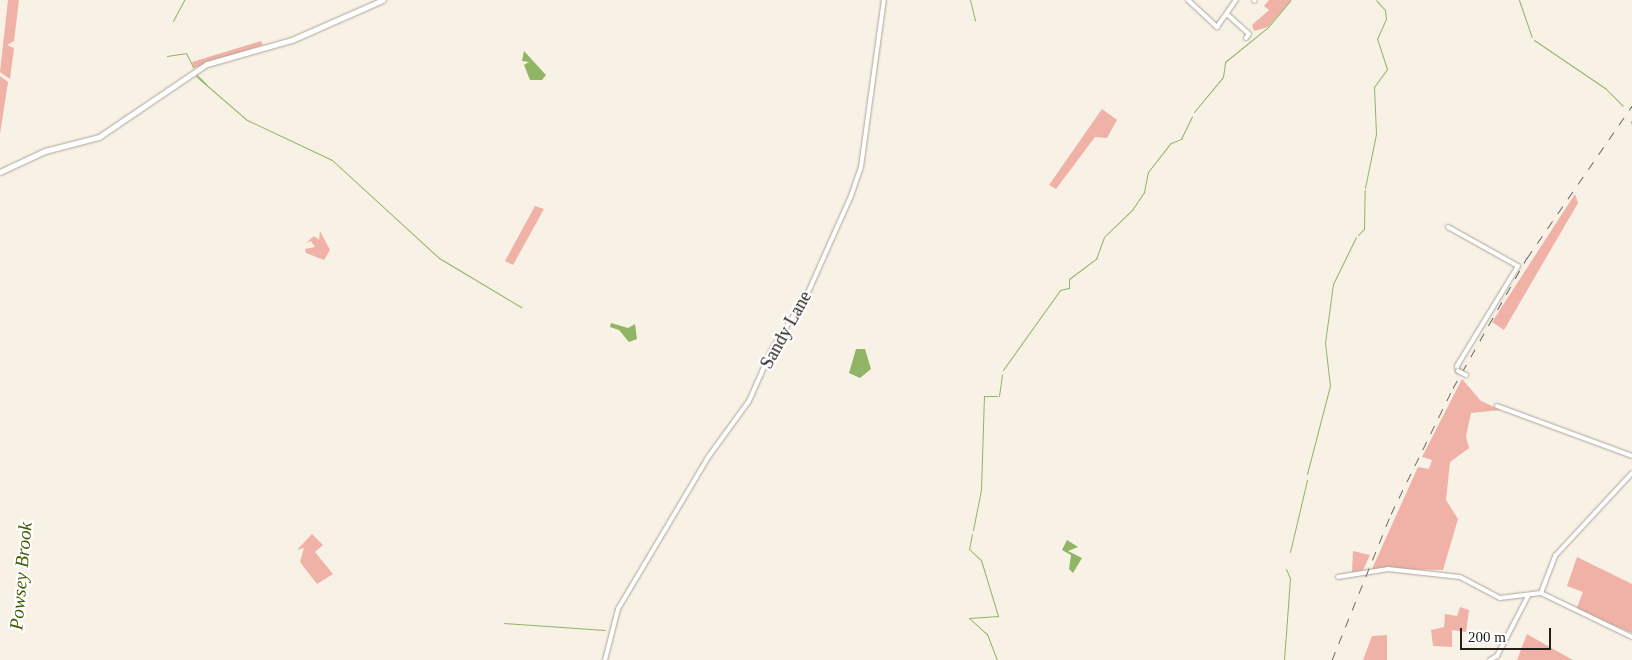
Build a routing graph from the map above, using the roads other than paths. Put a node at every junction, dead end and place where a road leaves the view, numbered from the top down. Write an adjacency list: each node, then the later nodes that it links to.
1 (383, 0): 7 (main road)
2 (884, 0): 17 (street, Sandy Lane)
3 (1188, 0): 5 (street)
4 (1236, 0): 5 (street)
5 (1228, 15): 6 (street)
6 (1246, 38)
7 (0, 172)
8 (1448, 227): 9 (street, bridge)
9 (1466, 375)
10 (1497, 406): 11 (street)
11 (1632, 456)
12 (1632, 473): 14 (street)
13 (1338, 577): 15 (street)
14 (1541, 593): 15 (street); 16 (street)
15 (1528, 596): 18 (street)
16 (1632, 637)
17 (605, 660)
18 (1490, 660)

